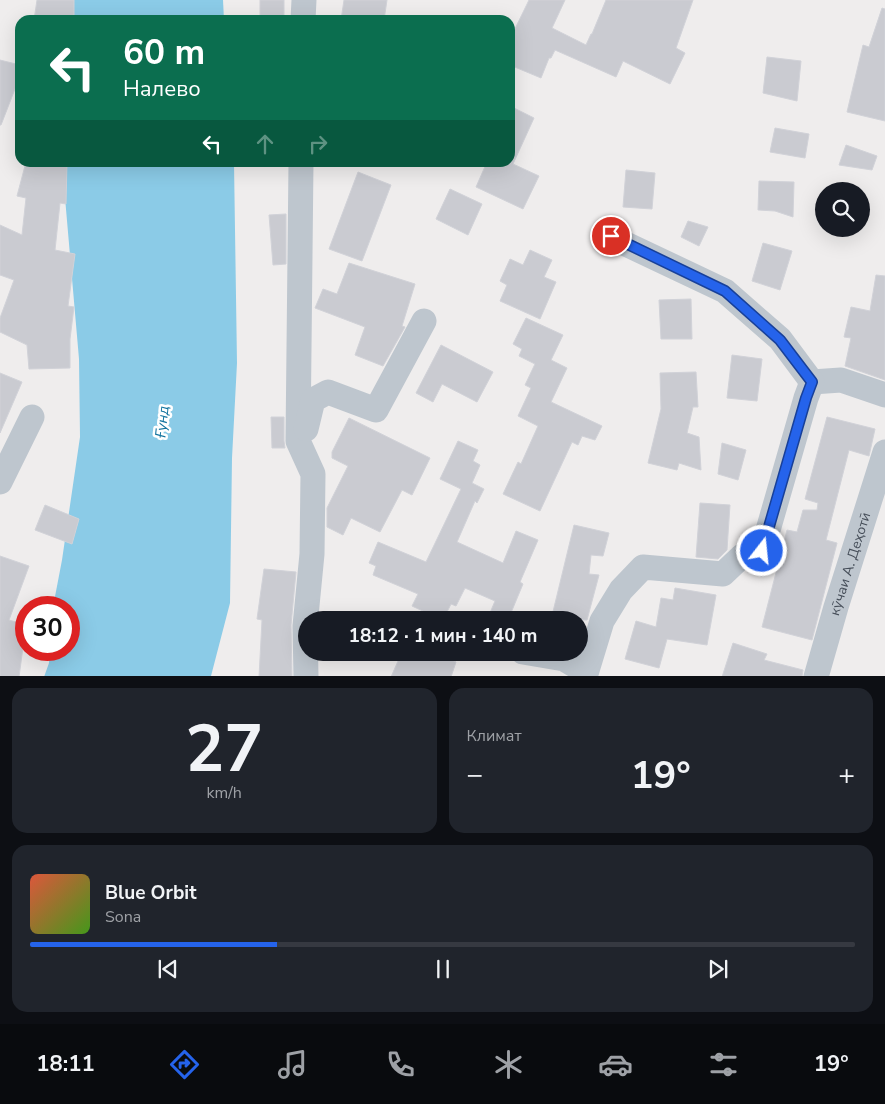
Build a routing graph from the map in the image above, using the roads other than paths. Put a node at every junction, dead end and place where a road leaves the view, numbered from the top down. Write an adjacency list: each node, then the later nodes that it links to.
1 (304, 0): 2 (street)
2 (303, 15)
3 (301, 167): 9 (street)
4 (611, 236): 6 (street)
5 (424, 321): 9 (street)
6 (812, 382): 7 (street); 13 (street)
7 (885, 395)
8 (32, 417): 11 (street)
9 (298, 441): 14 (street)
10 (885, 452): 15 (street, кӯчаи А. Деҳотӣ)
11 (0, 482)
12 (567, 661): 13 (street)
13 (586, 674)
14 (306, 676)
15 (816, 676)

